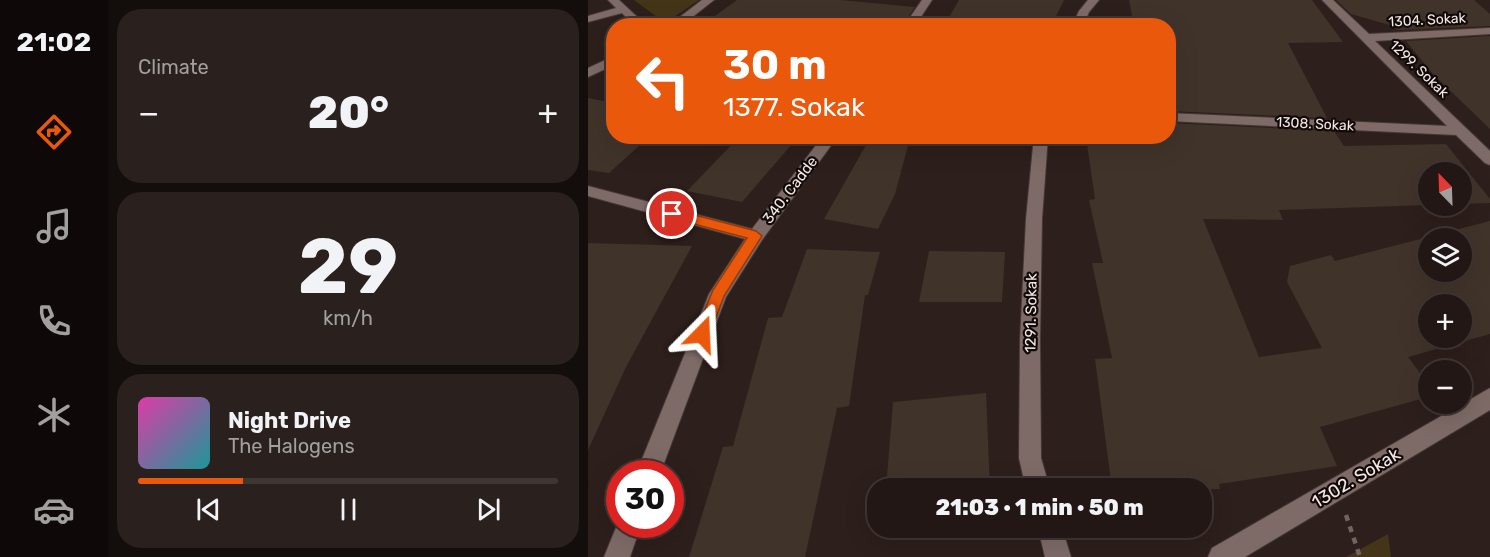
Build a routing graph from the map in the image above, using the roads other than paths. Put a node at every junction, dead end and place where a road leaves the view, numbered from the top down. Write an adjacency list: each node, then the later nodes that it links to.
1 (613, 0): 6 (street)
2 (709, 0): 8 (street)
3 (927, 0): 9 (street)
4 (1094, 0): 10 (street)
5 (1327, 0): 13 (street, 1299. Sokak)
6 (622, 10): 7 (street); 11 (street)
7 (632, 18)
8 (684, 18)
9 (915, 18)
10 (1081, 18)
11 (588, 19)
12 (1490, 31): 13 (street, 1304. Sokak)
13 (1365, 38): 17 (street, 1299. Sokak)
14 (606, 64): 15 (street)
15 (588, 73)
16 (1176, 117): 17 (street, 1308. Sokak)
17 (1461, 131): 20 (street, 1299. Sokak)
18 (825, 144): 22 (street, 340. Cadde)
19 (1040, 144): 25 (street, 1291. Sokak)
20 (1490, 160)
21 (588, 191): 22 (street)
22 (756, 236): 24 (street, 340. Cadde)
23 (1490, 398): 30 (street, 1302. Sokak)
24 (653, 460)
25 (1035, 478)
26 (624, 538): 28 (street)
27 (1053, 538): 29 (street)
28 (617, 557)
29 (1058, 557)
30 (1221, 557)

